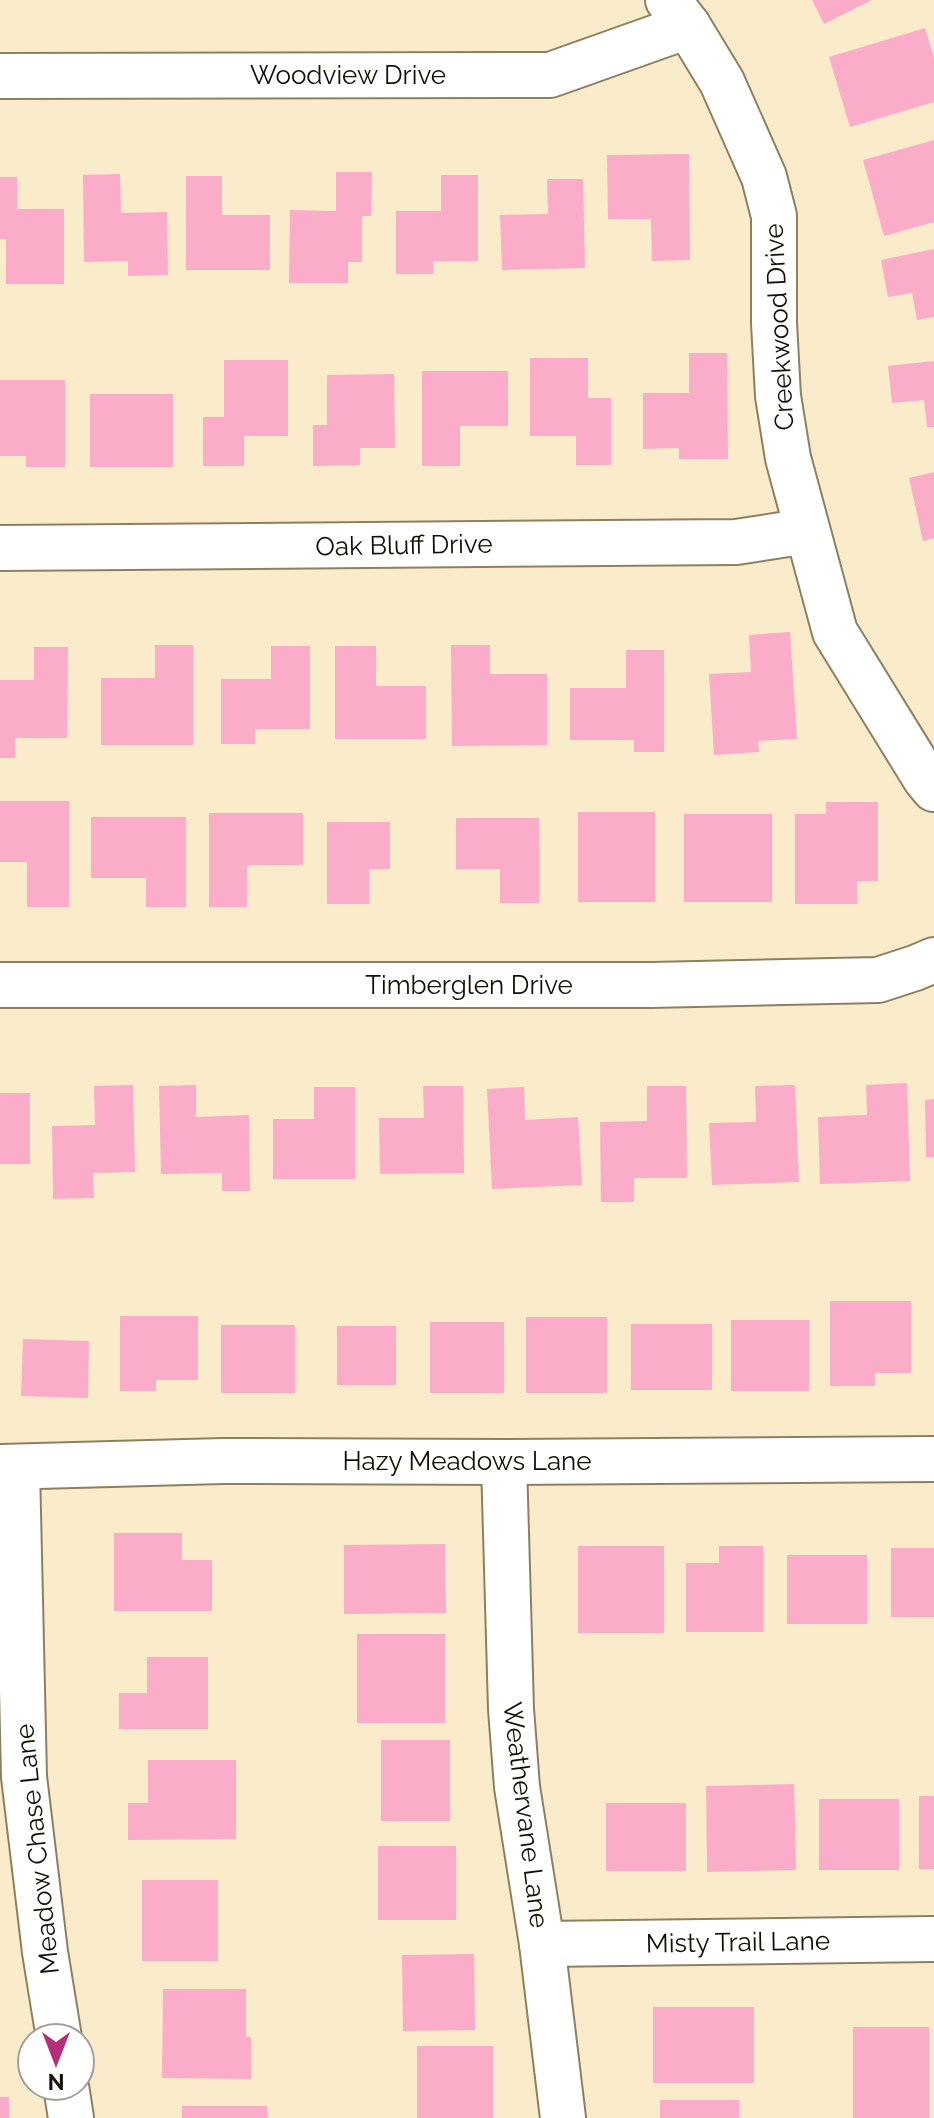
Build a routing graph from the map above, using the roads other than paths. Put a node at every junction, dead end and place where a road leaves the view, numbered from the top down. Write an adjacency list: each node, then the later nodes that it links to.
1 (678, 13): 2 (street, Woodview Drive); 3 (street, Creekwood Drive)
2 (0, 76)
3 (807, 531): 4 (street, Oak Bluff Drive); 5 (street, Creekwood Drive)
4 (0, 548)
5 (934, 789)
6 (934, 960): 7 (street, Timberglen Drive)
7 (0, 985)
8 (934, 1459): 9 (street, Hazy Meadows Lane)
9 (504, 1462): 10 (street, Hazy Meadows Lane); 12 (street, Weathervane Lane)
10 (9, 1467): 13 (street, Meadow Chase Lane)
11 (934, 1939): 12 (street, Misty Trail Lane)
12 (542, 1944): 14 (street, Weathervane Lane)
13 (56, 2022)
14 (563, 2118)

